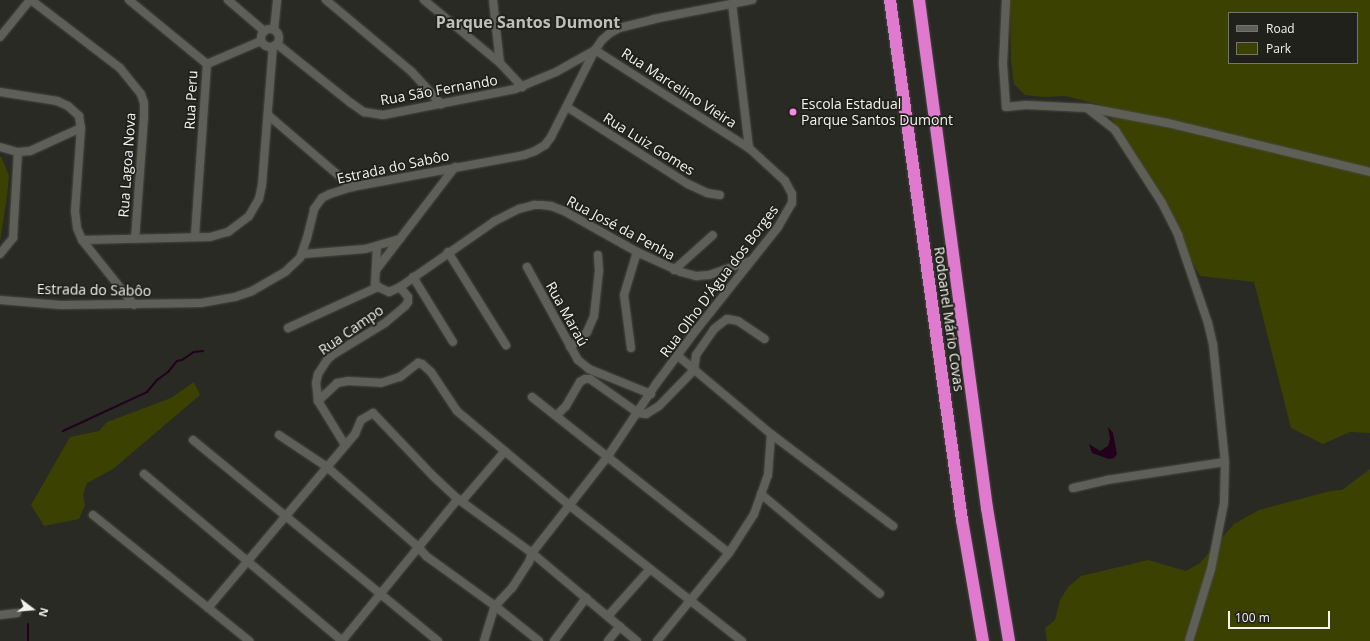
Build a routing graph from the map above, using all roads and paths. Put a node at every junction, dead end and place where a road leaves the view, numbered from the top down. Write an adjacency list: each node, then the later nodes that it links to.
1 (30, 0): 15 (street); 37 (street, Rua Lagoa Nova)
2 (129, 0): 20 (street, Rua Peru)
3 (228, 0): 14 (street)
4 (277, 0): 13 (street)
5 (326, 0): 23 (street)
6 (424, 0): 19 (street)
7 (493, 0): 19 (street)
8 (749, 0): 12 (street, Estrada do Sabôo)
9 (890, 0): 109 (highway, Rodoanel Mário Covas)
10 (919, 0): 110 (highway, Rodoanel Mário Covas)
11 (1006, 0): 25 (street)
12 (732, 4): 18 (street, Estrada do Sabôo); 29 (street)
13 (274, 30): 14 (street); 17 (street)
14 (264, 31): 16 (street)
15 (0, 37)
16 (261, 41): 17 (street); 20 (street)
17 (275, 45): 23 (street, Rua São Fernando); 26 (street)
18 (595, 50): 21 (street, Rua São Fernando); 24 (street, Estrada do Sabôo); 29 (street, Rua Marcelino Vieira)
19 (500, 63): 21 (street)
20 (207, 64): 36 (street, Rua Peru)
21 (522, 87): 23 (street, Rua São Fernando)
22 (0, 92): 27 (street)
23 (441, 104)
24 (567, 107): 31 (street, Estrada do Sabôo); 34 (street, Rua Luiz Gomes)
25 (1087, 108): 32 (street); 74 (street)
26 (268, 115): 33 (street); 36 (street)
27 (81, 128): 30 (street); 38 (street)
28 (0, 147): 30 (street)
29 (748, 148): 46 (street, Rua Olho D'Água dos Borges)
30 (18, 152): 43 (street)
31 (455, 167): 33 (street, Estrada do Sabôo); 39 (street)
32 (1370, 172)
33 (352, 187): 44 (street, Estrada do Sabôo)
34 (720, 195)
35 (713, 235): 49 (street)
36 (195, 237): 37 (street)
37 (135, 238): 38 (street)
38 (82, 240): 54 (street)
39 (400, 240): 40 (street); 48 (street)
40 (377, 246): 44 (street); 48 (street)
41 (448, 252): 42 (street, Rua José da Penha); 50 (street, Rua José da Penha); 58 (street)
42 (637, 252): 49 (street, Rua José da Penha); 60 (street)
43 (0, 254)
44 (303, 254): 54 (street, Estrada do Sabôo)
45 (598, 255): 59 (street)
46 (750, 261): 49 (street, Rua José da Penha); 61 (street, Rua Olho D'Água dos Borges)
47 (527, 267): 59 (street, Rua Maraú)
48 (376, 270): 52 (street)
49 (674, 270)
50 (414, 277): 51 (street, Rua José da Penha); 57 (street)
51 (400, 287): 52 (street, Rua José da Penha); 65 (street, Rua Campo)
52 (378, 288): 55 (street)
53 (0, 300): 54 (street, Estrada do Sabôo)
54 (134, 305)
55 (288, 328)
56 (765, 339): 62 (street)
57 (453, 342)
58 (506, 345)
59 (570, 347): 63 (street, Rua Maraú)
60 (631, 348)
61 (678, 356): 62 (street); 63 (street, Rua Olho D'Água dos Borges)
62 (694, 370): 66 (street); 68 (street)
63 (651, 394): 66 (street, Rua Olho D'Água dos Borges)
64 (532, 397): 67 (street)
65 (318, 400): 71 (street); 72 (street)
66 (638, 413): 67 (street); 73 (street, Rua Olho D'Água dos Borges)
67 (556, 416): 73 (street)
68 (771, 434): 78 (street); 83 (street)
69 (278, 435): 75 (street)
70 (193, 440): 82 (street)
71 (345, 445): 75 (street); 79 (street)
72 (505, 450): 79 (street); 80 (street)
73 (608, 456): 80 (street, Rua Olho D'Água dos Borges); 85 (street)
74 (1225, 462): 77 (street); 111 (street)
75 (326, 467): 82 (street); 84 (street)
76 (144, 474): 87 (street)
77 (1073, 488)
78 (761, 494): 85 (street); 90 (street)
79 (460, 500): 84 (street); 86 (street)
80 (570, 505): 86 (street, Rua Olho D'Água dos Borges); 88 (street)
81 (94, 515): 94 (street)
82 (284, 516): 87 (street); 89 (street)
83 (893, 526)
84 (418, 547): 89 (street); 93 (street)
85 (729, 552): 92 (street)
86 (532, 553): 91 (street); 93 (street, Rua Olho D'Água dos Borges)
87 (247, 562): 94 (street); 100 (street)
88 (650, 569): 92 (street); 97 (street)
89 (380, 594): 100 (street); 101 (street)
90 (880, 594)
91 (586, 598): 97 (street); 104 (street)
92 (690, 600): 107 (street); 108 (street)
93 (495, 606): 102 (street); 103 (street)
94 (208, 608): 99 (street)
95 (17, 613): 96 (street)
96 (0, 615)
97 (608, 616): 98 (street)
98 (620, 626): 105 (street); 106 (street)
99 (249, 641)
100 (342, 641)
101 (438, 641)
102 (484, 641)
103 (538, 641)
104 (554, 641)
105 (608, 641)
106 (637, 641)
107 (657, 641)
108 (742, 641)
109 (983, 641)
110 (1009, 641)
111 (1189, 641)

